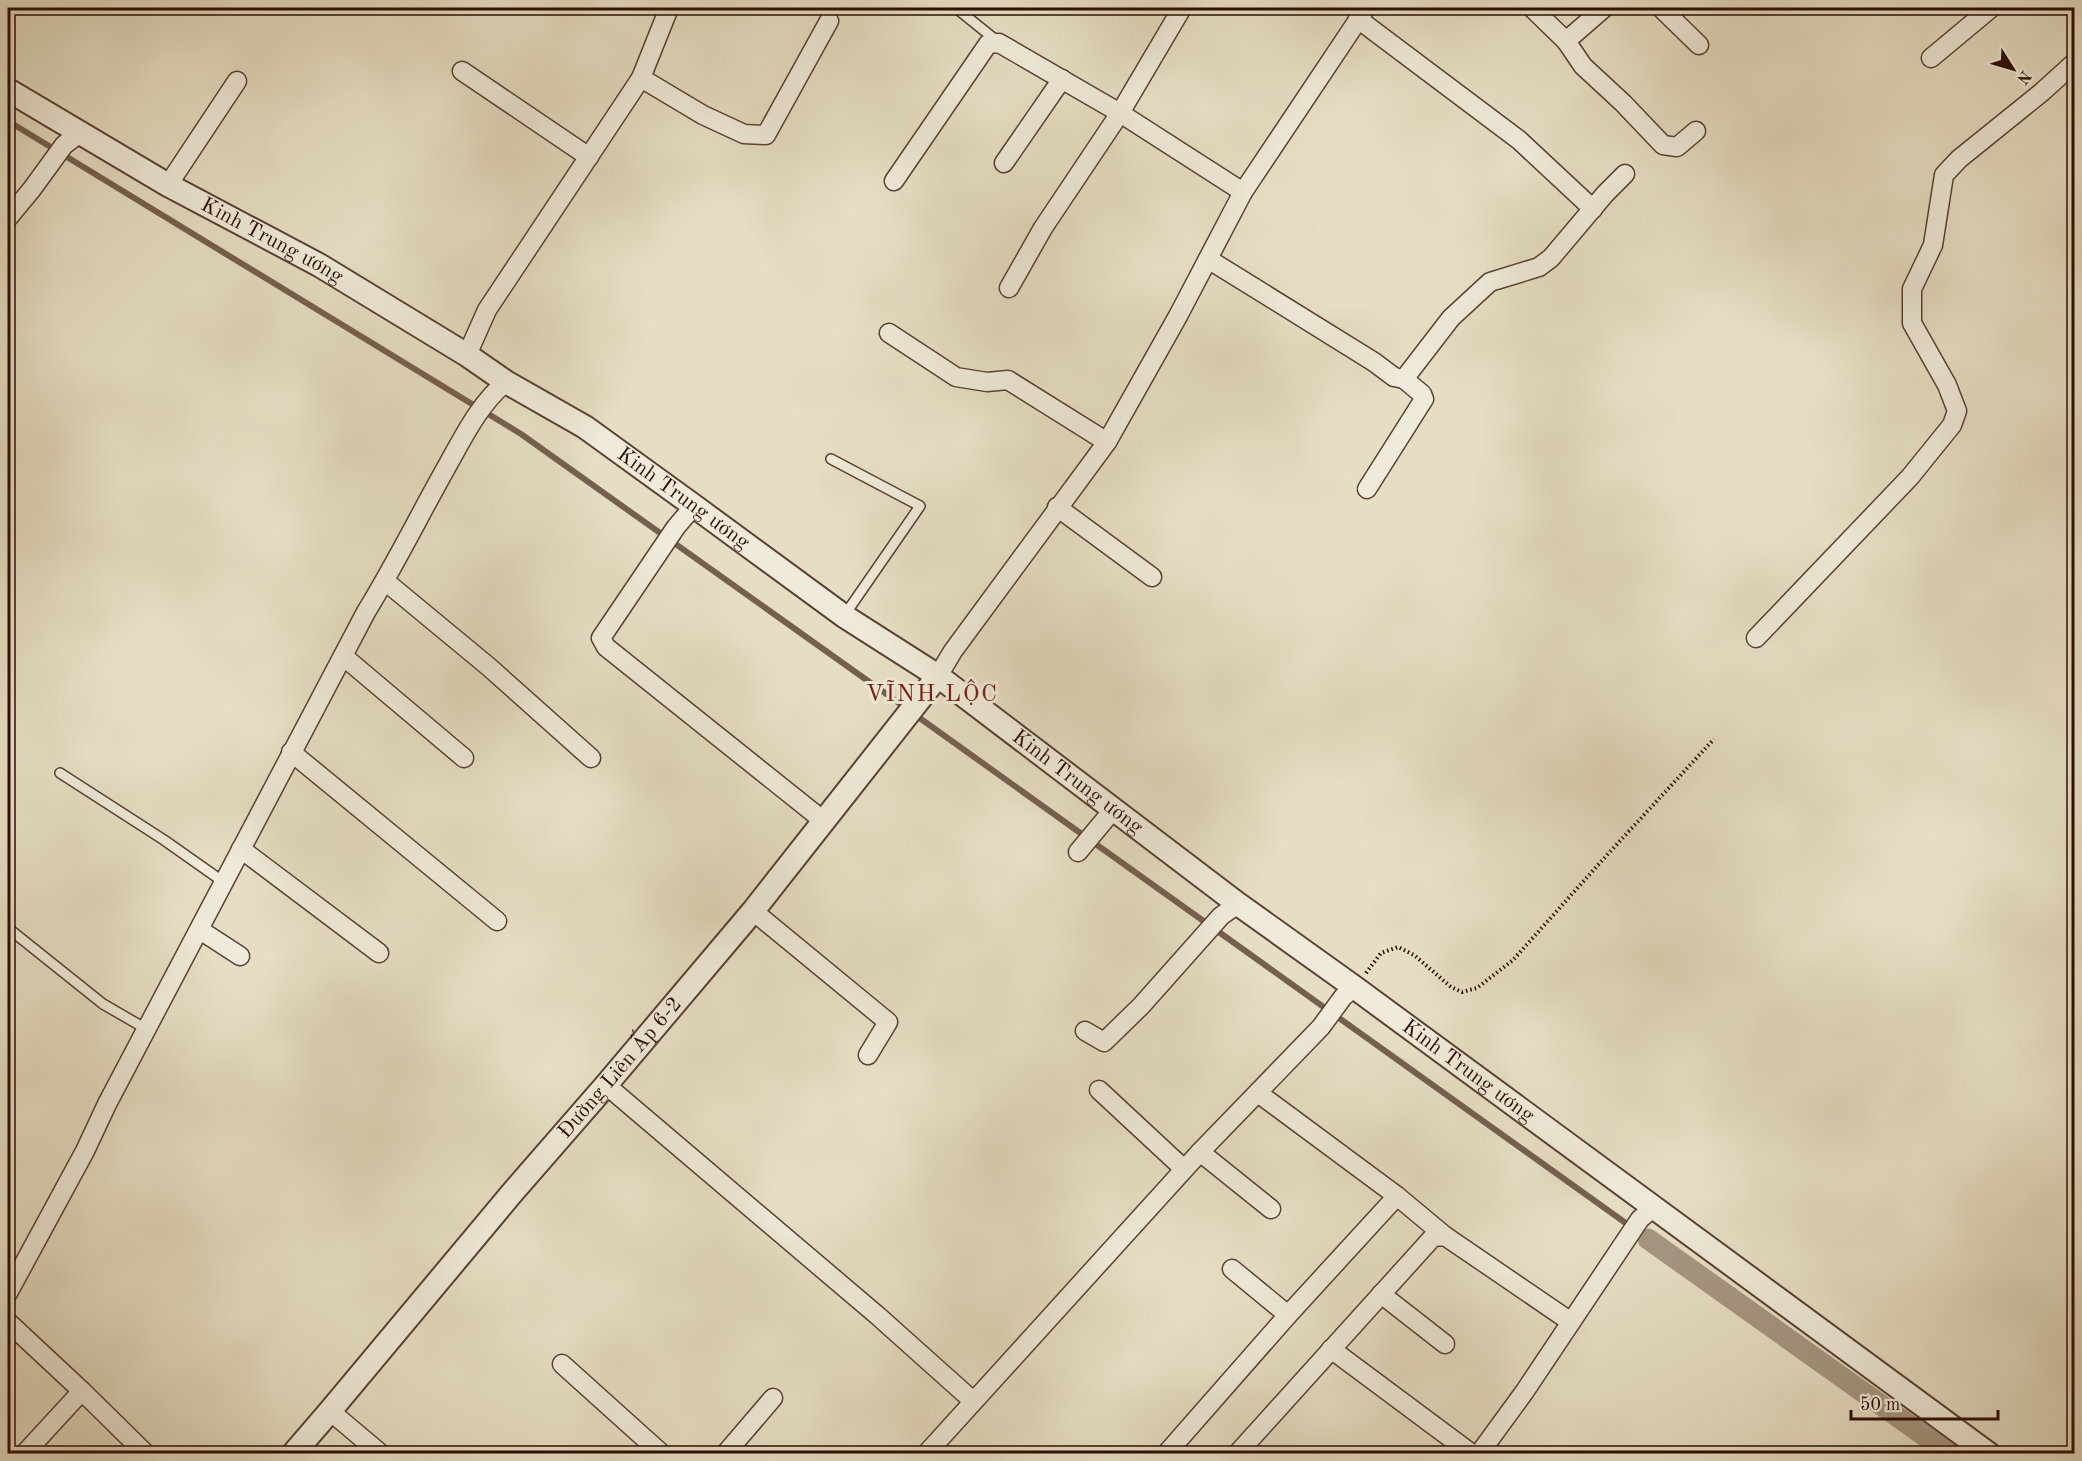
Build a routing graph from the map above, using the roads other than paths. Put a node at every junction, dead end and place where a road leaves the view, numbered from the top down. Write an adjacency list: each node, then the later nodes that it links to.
1 (669, 8): 16 (street)
2 (957, 8): 11 (lane)
3 (1182, 8): 20 (street)
4 (1532, 8): 10 (street)
5 (1604, 8): 10 (street)
6 (1661, 8): 12 (street)
7 (1991, 8): 13 (street)
8 (1362, 13): 28 (street); 29 (street)
9 (829, 21): 16 (street)
10 (1566, 40): 21 (street)
11 (999, 43): 17 (street); 26 (street)
12 (1699, 45)
13 (1931, 58)
14 (2074, 63): 45 (street)
15 (462, 70): 23 (street)
16 (640, 78): 23 (street)
17 (1062, 79): 20 (street); 24 (street)
18 (237, 81): 27 (street)
19 (8, 90): 22 (street, Kinh Trung ương)
20 (1120, 113): 28 (street); 32 (street)
21 (1696, 131)
22 (66, 146): 27 (street, Kinh Trung ương); 30 (street)
23 (589, 157): 34 (street)
24 (1004, 163)
25 (1624, 174): 29 (street)
26 (894, 181)
27 (168, 185): 34 (street, Kinh Trung ương)
28 (1243, 192): 31 (street)
29 (1593, 209): 35 (street)
30 (8, 218)
31 (1208, 259): 35 (street); 37 (street)
32 (1009, 288)
33 (889, 333): 37 (street)
34 (467, 355): 36 (street, Kinh Trung ương)
35 (1404, 380): 39 (street)
36 (498, 388): 40 (street, Kinh Trung ương); 43 (street)
37 (1107, 442): 41 (street)
38 (831, 459): 44 (lane)
39 (1367, 489)
40 (694, 506): 44 (street, Kinh Trung ương); 53 (street)
41 (1057, 507): 42 (street); 47 (street)
42 (1152, 577)
43 (385, 581): 46 (street); 50 (street)
44 (844, 616): 47 (street, Kinh Trung ương)
45 (1756, 638)
46 (343, 656): 48 (street); 49 (street)
47 (932, 684): 52 (street, Kinh Trung ương); 53 (street, Đường Liên Ấp 6-2)
48 (291, 752): 54 (street); 59 (street)
49 (464, 758)
50 (591, 758)
51 (60, 773): 56 (lane)
52 (1113, 810): 55 (street); 57 (street, Kinh Trung ương)
53 (825, 822): 58 (street, Đường Liên Ấp 6-2)
54 (242, 849): 56 (street); 62 (street)
55 (1078, 852)
56 (225, 883): 61 (street)
57 (1229, 910): 64 (street, Kinh Trung ương); 66 (street)
58 (753, 911): 67 (street); 68 (street, Đường Liên Ấp 6-2)
59 (497, 921)
60 (8, 928): 65 (lane)
61 (200, 930): 63 (street); 65 (street)
62 (379, 953)
63 (240, 956)
64 (1349, 992): 70 (street); 75 (street, Kinh Trung ương)
65 (148, 1030): 78 (street)
66 (1085, 1031)
67 (868, 1055)
68 (606, 1085): 88 (street); 89 (street, Đường Liên Ấp 6-2)
69 (1099, 1090): 72 (street)
70 (1257, 1093): 71 (street); 73 (street)
71 (1200, 1152): 72 (street); 74 (street)
72 (1184, 1170): 88 (street)
73 (1397, 1196): 76 (street); 80 (street)
74 (1271, 1209)
75 (1646, 1213): 82 (street); 101 (street, Kinh Trung ương)
76 (1445, 1236): 79 (street); 82 (street)
77 (1233, 1269): 80 (street)
78 (8, 1293)
79 (1381, 1294): 83 (street); 84 (street)
80 (1288, 1315): 97 (street)
81 (8, 1322): 86 (street)
82 (1571, 1322): 100 (street)
83 (1445, 1344)
84 (1331, 1349): 98 (street); 99 (street)
85 (562, 1365): 94 (street)
86 (82, 1391): 90 (street); 91 (street)
87 (773, 1398): 95 (street)
88 (974, 1401): 96 (street)
89 (330, 1411): 92 (street, Đường Liên Ấp 6-2); 93 (street)
90 (24, 1454)
91 (146, 1454)
92 (293, 1454)
93 (381, 1454)
94 (662, 1454)
95 (725, 1454)
96 (926, 1454)
97 (1166, 1454)
98 (1237, 1454)
99 (1472, 1454)
100 (1479, 1454)
101 (1989, 1454)

